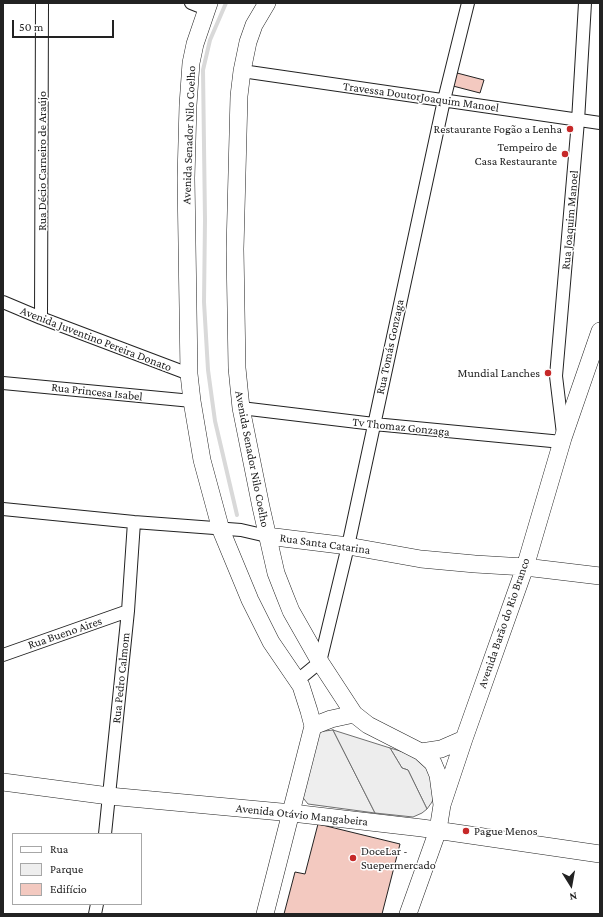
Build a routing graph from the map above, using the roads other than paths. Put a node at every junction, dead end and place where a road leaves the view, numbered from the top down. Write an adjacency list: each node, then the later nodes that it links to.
1 (42, 3): 11 (street, Rua Décio Carneiro de Araújo)
2 (267, 3): 6 (main road, Avenida Senador Nilo Coelho)
3 (468, 3): 7 (street, Rua Tomás Gonzaga)
4 (585, 3): 8 (street, Rua Joaquim Manoel)
5 (202, 5): 13 (main road, Avenida Senador Nilo Coelho)
6 (242, 71): 7 (street, Travessa DoutorJoaquim Manoel); 16 (main road, Avenida Senador Nilo Coelho)
7 (444, 100): 8 (street, Travessa DoutorJoaquim Manoel); 17 (street, Rua Tomás Gonzaga)
8 (578, 121): 9 (street, Travessa DoutorJoaquim Manoel); 18 (street, Rua Joaquim Manoel)
9 (600, 124)
10 (3, 302): 11 (street, Avenida Juventino Pereira Donato)
11 (41, 318): 13 (street, Avenida Juventino Pereira Donato)
12 (600, 331): 18 (main road, Avenida Barão do Rio Branco)
13 (189, 374): 15 (main road, Avenida Senador Nilo Coelho)
14 (3, 383): 15 (street, Rua Princesa Isabel)
15 (192, 402): 21 (main road, Avenida Senador Nilo Coelho)
16 (241, 408): 17 (street, Tv Thomaz Gonzaga); 22 (main road, Avenida Senador Nilo Coelho)
17 (374, 424): 18 (street, Tv Thomaz Gonzaga); 23 (street, Rua Tomás Gonzaga)
18 (563, 440): 24 (main road, Avenida Barão do Rio Branco)
19 (3, 508): 20 (street, Rua Santa Catarina)
20 (134, 522): 21 (street, Rua Santa Catarina); 26 (street, Rua Pedro Calmom)
21 (221, 530): 22 (street, Rua Santa Catarina); 29 (main road, Avenida Senador Nilo Coelho)
22 (267, 536): 23 (main road, Rua Santa Catarina); 28 (main road, Avenida Senador Nilo Coelho)
23 (348, 546): 24 (main road, Rua Santa Catarina); 28 (street, Rua Tomás Gonzaga)
24 (525, 567): 25 (main road, Rua Santa Catarina); 32 (main road, Avenida Barão do Rio Branco)
25 (600, 576)
26 (128, 611): 27 (street, Rua Bueno Aires); 35 (street, Rua Pedro Calmom)
27 (3, 655)
28 (320, 662): 29 (street); 30 (main road, Avenida Senador Nilo Coelho)
29 (298, 680): 31 (main road, Avenida Senador Nilo Coelho)
30 (354, 714): 31 (main road); 33 (main road, Avenida Senador Nilo Coelho)
31 (313, 726): 37 (main road)
32 (464, 739): 33 (main road); 36 (main road, Avenida Barão do Rio Branco)
33 (421, 752): 36 (main road, Avenida Senador Nilo Coelho)
34 (3, 782): 35 (main road, Avenida Otávio Mangabeira)
35 (109, 796): 37 (main road, Avenida Otávio Mangabeira); 39 (street, Rua Pedro Calmom)
36 (442, 805): 38 (main road, Avenida Barão do Rio Branco)
37 (292, 813): 38 (main road, Avenida Otávio Mangabeira); 41 (main road)
38 (438, 830): 40 (main road, Avenida Otávio Mangabeira); 42 (main road, Avenida Barão do Rio Branco)
39 (105, 833)
40 (600, 854)
41 (265, 914)
42 (408, 914)

